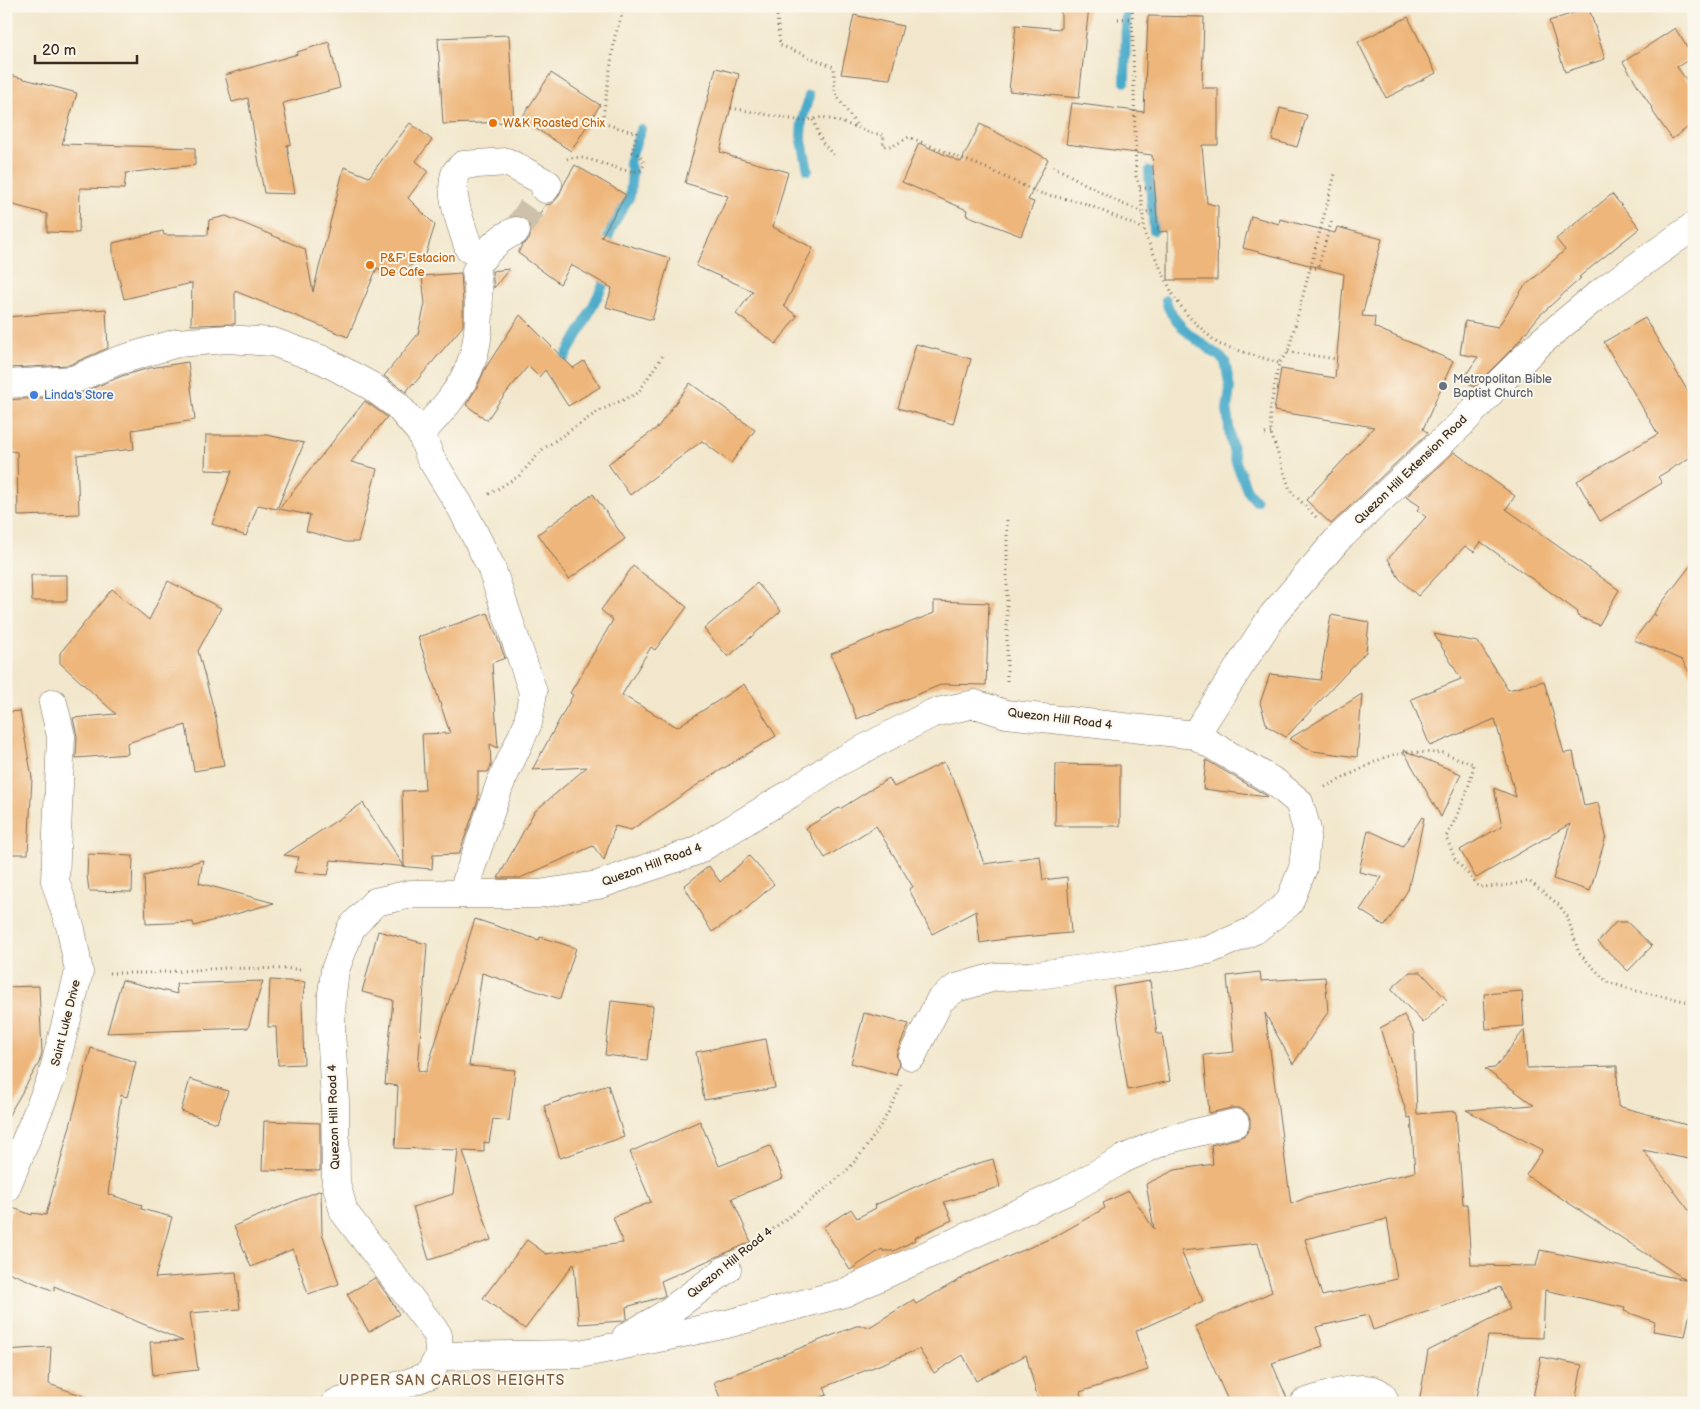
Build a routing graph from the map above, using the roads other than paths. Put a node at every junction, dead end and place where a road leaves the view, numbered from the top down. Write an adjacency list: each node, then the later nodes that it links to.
1 (545, 189): 4 (street)
2 (1694, 226): 8 (street, Quezon Hill Extension Road)
3 (516, 230): 4 (street)
4 (476, 259): 6 (street)
5 (6, 384): 6 (street)
6 (421, 433): 9 (street)
7 (53, 703): 12 (street, Saint Luke Drive)
8 (1195, 735): 9 (street, Quezon Hill Road 4); 10 (street, Quezon Hill Road 4)
9 (462, 894): 15 (street, Quezon Hill Road 4)
10 (912, 1056)
11 (1235, 1123): 14 (street, Quezon Hill Road 4)
12 (6, 1188)
13 (727, 1268): 14 (street, Quezon Hill Road 4)
14 (606, 1349): 15 (street, Quezon Hill Road 4)
15 (439, 1356): 16 (street)
16 (336, 1403)
17 (1304, 1403): 18 (street)
18 (1385, 1403)

